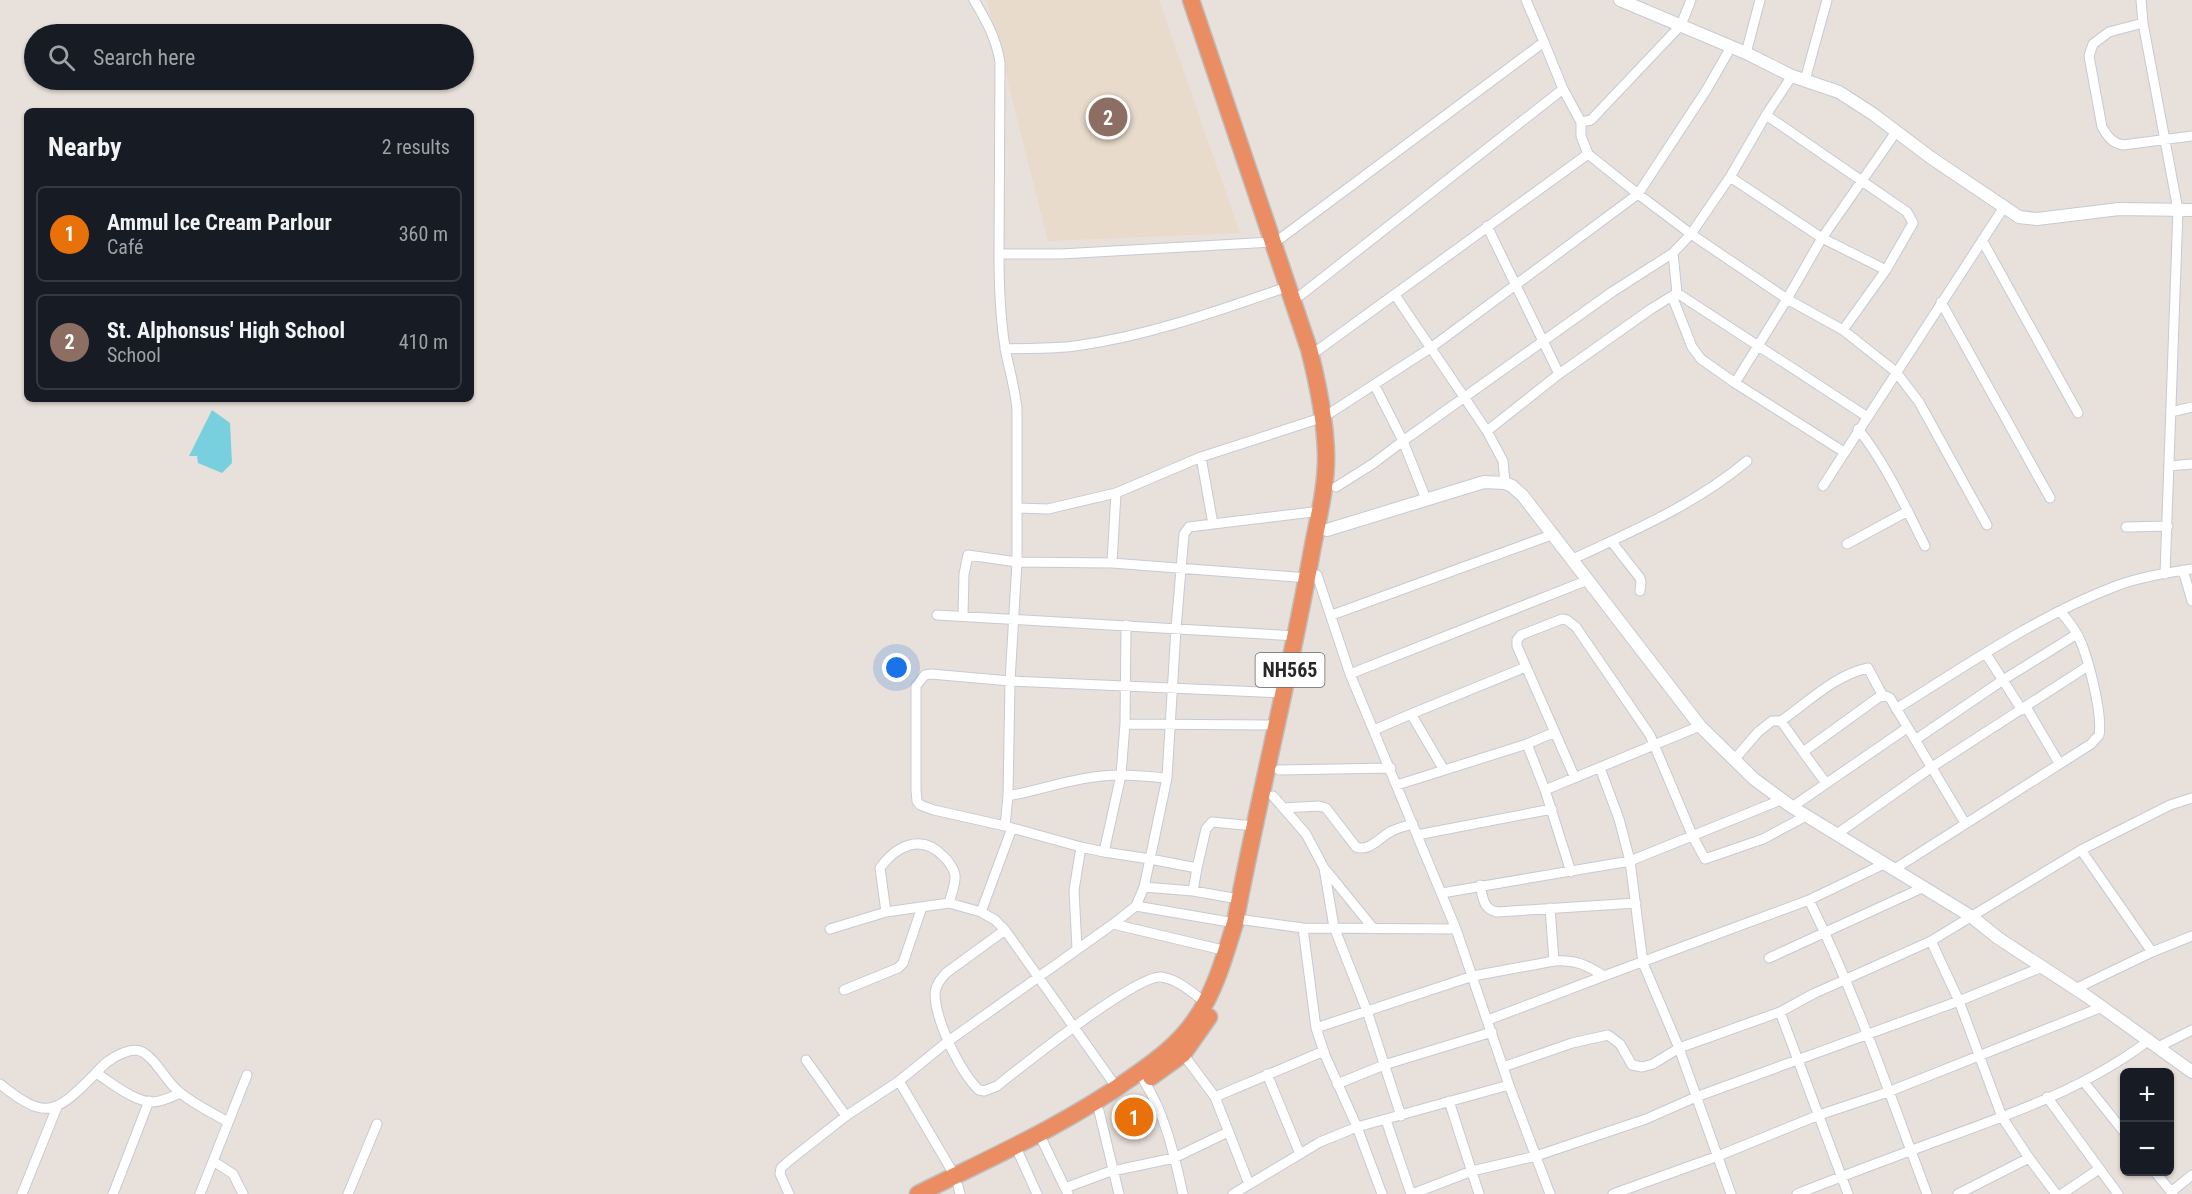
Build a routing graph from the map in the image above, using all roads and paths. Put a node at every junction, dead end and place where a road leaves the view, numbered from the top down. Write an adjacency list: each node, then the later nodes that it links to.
1 (974, 0): 36 (street)
2 (1191, 0): 33 (highway, NH565)
3 (1202, 0): 33 (highway, NH565)
4 (1526, 0): 12 (street)
5 (1620, 0): 11 (street)
6 (1691, 0): 11 (street)
7 (1760, 0): 14 (street)
8 (1827, 0): 16 (street)
9 (2141, 0): 10 (street)
10 (2143, 23): 22 (street); 22 (street)
11 (1681, 25): 13 (street); 19 (street)
12 (1544, 42): 17 (street); 33 (street)
13 (1731, 47): 14 (street); 26 (street)
14 (1746, 53): 15 (street)
15 (1792, 76): 16 (street); 18 (street)
16 (1805, 80): 20 (street)
17 (1563, 89): 19 (street); 39 (street)
18 (1766, 115): 24 (street); 25 (street)
19 (1581, 122): 23 (street)
20 (1896, 132): 25 (street); 27 (street)
21 (2192, 136): 22 (street)
22 (2166, 140): 28 (street)
23 (1588, 154): 26 (street); 30 (street)
24 (1730, 177): 31 (street); 32 (street)
25 (1861, 181): 32 (street); 37 (street)
26 (1638, 194): 31 (street); 38 (street)
27 (2004, 207): 28 (street); 34 (street)
28 (2178, 210): 29 (street); 56 (street)
29 (2192, 210)
30 (1487, 226): 38 (street); 40 (street)
31 (1691, 234): 35 (street); 42 (street)
32 (1822, 238): 37 (street); 42 (street)
33 (1277, 240): 36 (street); 39 (highway, NH565)
34 (1983, 240): 43 (street); 57 (street)
35 (1673, 253): 41 (street); 45 (street)
36 (999, 254): 48 (street)
37 (1886, 270): 44 (street)
38 (1515, 285): 45 (street); 47 (street)
39 (1294, 291): 48 (street); 49 (highway, NH565); 58 (highway, NH565)
40 (1395, 295): 47 (street); 49 (street)
41 (1674, 295): 46 (street); 51 (street); 52 (street)
42 (1787, 299): 44 (street); 46 (street)
43 (1941, 302): 50 (street); 72 (street)
44 (1843, 330): 50 (street)
45 (1543, 341): 51 (street); 54 (street)
46 (1758, 346): 52 (street); 59 (street)
47 (1432, 347): 53 (street); 54 (street)
48 (1005, 349): 74 (street)
49 (1318, 350): 58 (highway, NH565)
50 (1896, 372): 59 (street); 78 (street)
51 (1559, 374): 61 (street)
52 (1735, 383): 63 (street)
53 (1375, 386): 58 (street); 62 (street)
54 (1464, 398): 61 (street); 62 (street)
55 (2192, 407): 56 (street)
56 (2171, 412): 67 (street)
57 (2078, 413)
58 (1329, 414): 64 (street); 70 (highway, NH565); 75 (highway, NH565)
59 (1866, 416): 60 (street)
60 (1858, 429): 63 (street); 76 (street)
61 (1487, 431): 68 (street)
62 (1403, 441): 70 (street); 73 (street)
63 (1844, 452): 69 (street)
64 (1201, 457): 71 (street); 77 (street)
65 (1747, 461): 83 (street)
66 (2192, 464): 67 (street)
67 (2169, 466): 79 (street)
68 (1505, 483): 73 (street); 82 (street)
69 (1823, 486)
70 (1336, 487): 81 (highway, NH565)
71 (1116, 493): 74 (street); 88 (street)
72 (2050, 498)
73 (1426, 499): 81 (street)
74 (1018, 508): 87 (street)
75 (1321, 511): 77 (street); 92 (highway, NH565)
76 (1908, 511): 84 (street); 85 (street)
77 (1213, 524): 89 (street)
78 (1987, 525)
79 (2168, 526): 80 (street); 91 (street)
80 (2126, 527)
81 (1327, 530): 92 (highway, NH565)
82 (1554, 534): 86 (street); 98 (street)
83 (1611, 541): 86 (street); 94 (street)
84 (1847, 544)
85 (1925, 546)
86 (1573, 559): 93 (street)
87 (1017, 562): 88 (street); 99 (street); 100 (street)
88 (1112, 563): 89 (street)
89 (1181, 567): 92 (street); 102 (street)
90 (2188, 569): 91 (street); 95 (street)
91 (2165, 574): 96 (street)
92 (1313, 576): 98 (street); 104 (highway, NH565); 135 (highway, NH565)
93 (1588, 580): 108 (street); 122 (street)
94 (1640, 591)
95 (2192, 601)
96 (2060, 611): 103 (street); 105 (street)
97 (937, 615): 99 (street)
98 (1332, 615): 108 (street)
99 (963, 616): 100 (street)
100 (1013, 619): 101 (street); 110 (street)
101 (1126, 625): 102 (street); 111 (street)
102 (1176, 628): 104 (street); 112 (street)
103 (2077, 634): 106 (street); 109 (street)
104 (1297, 636): 113 (highway, NH565)
105 (1986, 654): 109 (street); 116 (street)
106 (2088, 666): 115 (street); 131 (street)
107 (1526, 667): 117 (street); 125 (street); 128 (street)
108 (1350, 674): 124 (street)
109 (2003, 680): 115 (street); 126 (street)
110 (1010, 681): 111 (street); 143 (street); 153 (street)
111 (1125, 686): 112 (street); 119 (street)
112 (1172, 688): 113 (street); 120 (street)
113 (1285, 693): 121 (highway, NH565)
114 (1883, 696): 116 (street); 118 (street); 129 (street)
115 (2024, 708): 131 (street); 132 (street)
116 (1896, 710): 123 (street)
117 (1411, 714): 124 (street); 136 (street)
118 (1781, 722): 129 (street); 130 (street)
119 (1125, 724): 120 (street); 137 (street)
120 (1172, 724): 121 (street); 138 (street)
121 (1278, 725): 152 (highway, NH565)
122 (1700, 726): 128 (street); 130 (street)
123 (1907, 728): 126 (street); 140 (street)
124 (1374, 730): 133 (street)
125 (1555, 732): 127 (street); 139 (street)
126 (1915, 740): 132 (street)
127 (1527, 744): 136 (street); 142 (street)
128 (1656, 746): 134 (street); 156 (street)
129 (1803, 752): 140 (street)
130 (1734, 760): 145 (street)
131 (2059, 763): 150 (street)
132 (1932, 767): 150 (street); 154 (street)
133 (1391, 768): 135 (street); 141 (street)
134 (1600, 768): 139 (street); 161 (street)
135 (1279, 770): 146 (highway, NH565)
136 (1444, 770): 141 (street)
137 (1121, 775): 138 (street); 143 (street); 159 (street)
138 (1167, 778): 160 (street)
139 (1575, 778): 142 (street)
140 (1826, 783): 147 (street)
141 (1397, 785): 151 (street)
142 (1545, 790): 148 (street)
143 (1008, 796): 153 (street)
144 (2192, 798): 158 (street)
145 (1781, 800): 147 (street); 156 (street)
146 (1278, 802): 151 (street); 164 (street); 181 (highway, NH565)
147 (1792, 807): 149 (street)
148 (1552, 809): 155 (street); 165 (street)
149 (1806, 816): 154 (street); 156 (street)
150 (1965, 823): 162 (street)
151 (1413, 824): 155 (street)
152 (1255, 826): 163 (street); 171 (highway, NH565)
153 (1009, 827): 157 (street); 179 (street)
154 (1837, 834): 162 (street)
155 (1417, 835): 170 (street)
156 (1693, 837): 161 (street)
157 (1081, 848): 159 (street); 192 (street)
158 (2081, 850): 180 (street); 194 (street)
159 (1104, 852): 160 (street)
160 (1150, 859): 163 (street); 167 (street)
161 (1630, 861): 165 (street); 174 (street)
162 (1889, 867): 168 (street); 172 (street)
163 (1197, 868): 169 (street)
164 (1324, 868): 183 (street); 185 (street)
165 (1571, 872): 166 (street)
166 (1480, 885): 170 (street); 177 (street)
167 (1144, 887): 169 (street); 175 (street)
168 (1922, 888): 180 (street); 189 (street)
169 (1193, 891): 171 (street)
170 (1442, 893): 187 (street)
171 (1239, 899): 181 (highway, NH565)
172 (1809, 900): 189 (street); 197 (street)
173 (949, 903): 176 (street); 178 (street); 179 (street)
174 (1636, 903): 177 (street); 197 (street)
175 (1136, 906): 181 (street); 182 (street)
176 (922, 907): 178 (street); 204 (street)
177 (1550, 908): 196 (street)
178 (886, 912): 186 (street)
179 (981, 912): 188 (street)
180 (1972, 917): 191 (street); 198 (street)
181 (1240, 922): 184 (street); 193 (highway, NH565); 220 (highway, NH565)
182 (1113, 924): 192 (street); 193 (street)
183 (1334, 927): 184 (street); 185 (street); 208 (street)
184 (1303, 928): 212 (street)
185 (1373, 928): 187 (street)
186 (830, 929)
187 (1456, 929): 199 (street)
188 (1005, 930): 201 (street); 216 (street)
189 (1825, 933): 195 (street); 202 (street)
190 (2192, 936): 194 (street)
191 (1931, 941): 202 (street); 205 (street)
192 (1077, 949): 201 (street)
193 (1227, 951): 206 (highway, NH565)
194 (2152, 952): 203 (street)
195 (1769, 958)
196 (1554, 962): 199 (street); 200 (street)
197 (1642, 963): 200 (street); 218 (street)
198 (2042, 967): 203 (street); 205 (street)
199 (1473, 976): 208 (street); 210 (street)
200 (1604, 976): 210 (street)
201 (1039, 977): 211 (street); 216 (street)
202 (1845, 980): 209 (street); 215 (street)
203 (2075, 989): 207 (street)
204 (844, 990)
205 (1959, 1001): 215 (street); 221 (street)
206 (1205, 1002): 211 (street); 236 (highway, NH565)
207 (2102, 1007): 217 (street); 221 (street)
208 (1367, 1011): 212 (street); 224 (street)
209 (1780, 1012): 218 (street); 223 (street)
210 (1488, 1020): 214 (street)
211 (1074, 1027): 216 (street); 236 (street)
212 (1316, 1028): 219 (street)
213 (2192, 1030): 217 (street)
214 (1492, 1032): 224 (street); 225 (street)
215 (1869, 1034): 223 (street); 237 (street)
216 (947, 1042): 230 (street)
217 (2153, 1044): 226 (street); 232 (street)
218 (1679, 1048): 225 (street); 240 (street)
219 (1323, 1051): 228 (street); 234 (street)
220 (1184, 1054): 231 (highway, NH565); 239 (street)
221 (1978, 1057): 237 (street); 249 (street)
222 (806, 1060): 247 (street)
223 (1798, 1060): 240 (street); 246 (street)
224 (1384, 1065): 234 (street); 248 (street)
225 (1503, 1067): 235 (street)
226 (2192, 1072)
227 (96, 1073): 238 (street); 242 (street); 244 (street)
228 (1267, 1074): 239 (street); 259 (street)
229 (247, 1075): 251 (street)
230 (899, 1081): 247 (street); 272 (street)
231 (1144, 1081): 245 (highway, NH565); 262 (street)
232 (2084, 1082): 241 (street); 254 (street)
233 (0, 1084): 244 (street)
234 (1337, 1084): 253 (street)
235 (1509, 1085): 243 (street); 260 (street)
236 (1117, 1088): 272 (highway, NH565)
237 (1888, 1092): 246 (street); 257 (street)
238 (180, 1093): 242 (street); 251 (street)
239 (1215, 1097): 255 (street)
240 (1696, 1097): 260 (street); 261 (street)
241 (2047, 1098): 249 (street); 265 (street)
242 (149, 1101): 276 (street)
243 (1449, 1101): 248 (street); 267 (street)
244 (57, 1107): 275 (street)
245 (1099, 1111): 256 (highway, NH565); 266 (street)
246 (1818, 1115): 261 (street); 270 (street)
247 (846, 1116): 280 (street)
248 (1401, 1116): 250 (street)
249 (2002, 1118): 257 (street); 263 (street)
250 (1386, 1120): 253 (street); 288 (street)
251 (228, 1122): 264 (street)
252 (377, 1124): 279 (street)
253 (1357, 1127): 259 (street); 287 (street)
254 (2120, 1127)
255 (1228, 1132): 262 (street); 271 (street)
256 (1043, 1142): 258 (highway, NH565); 273 (street)
257 (1911, 1150): 270 (street); 295 (street)
258 (1019, 1154): 272 (highway, NH565); 283 (street)
259 (1300, 1154): 271 (street)
260 (1536, 1156): 267 (street); 290 (street)
261 (1718, 1156): 291 (street); 292 (street)
262 (1174, 1158): 266 (street); 285 (street)
263 (2029, 1158): 296 (street); 297 (street)
264 (213, 1161): 277 (street); 278 (street)
265 (2099, 1168): 298 (street); 299 (street)
266 (1114, 1171): 273 (street); 284 (street)
267 (1472, 1171): 288 (street); 289 (street)
268 (2192, 1175): 274 (street)
269 (2158, 1176): 274 (street)
270 (1842, 1177): 293 (street); 294 (street)
271 (1249, 1184): 286 (street)
272 (958, 1185): 281 (highway, NH565); 282 (highway, NH565)
273 (1066, 1191)
274 (2172, 1193)
275 (22, 1194)
276 (112, 1194)
277 (200, 1194)
278 (243, 1194)
279 (348, 1194)
280 (789, 1194)
281 (918, 1194)
282 (942, 1194)
283 (1037, 1194)
284 (1119, 1194)
285 (1183, 1194)
286 (1233, 1194)
287 (1382, 1194)
288 (1411, 1194)
289 (1479, 1194)
290 (1550, 1194)
291 (1612, 1194)
292 (1731, 1194)
293 (1797, 1194)
294 (1848, 1194)
295 (1927, 1194)
296 (1958, 1194)
297 (2056, 1194)
298 (2062, 1194)
299 (2118, 1194)

